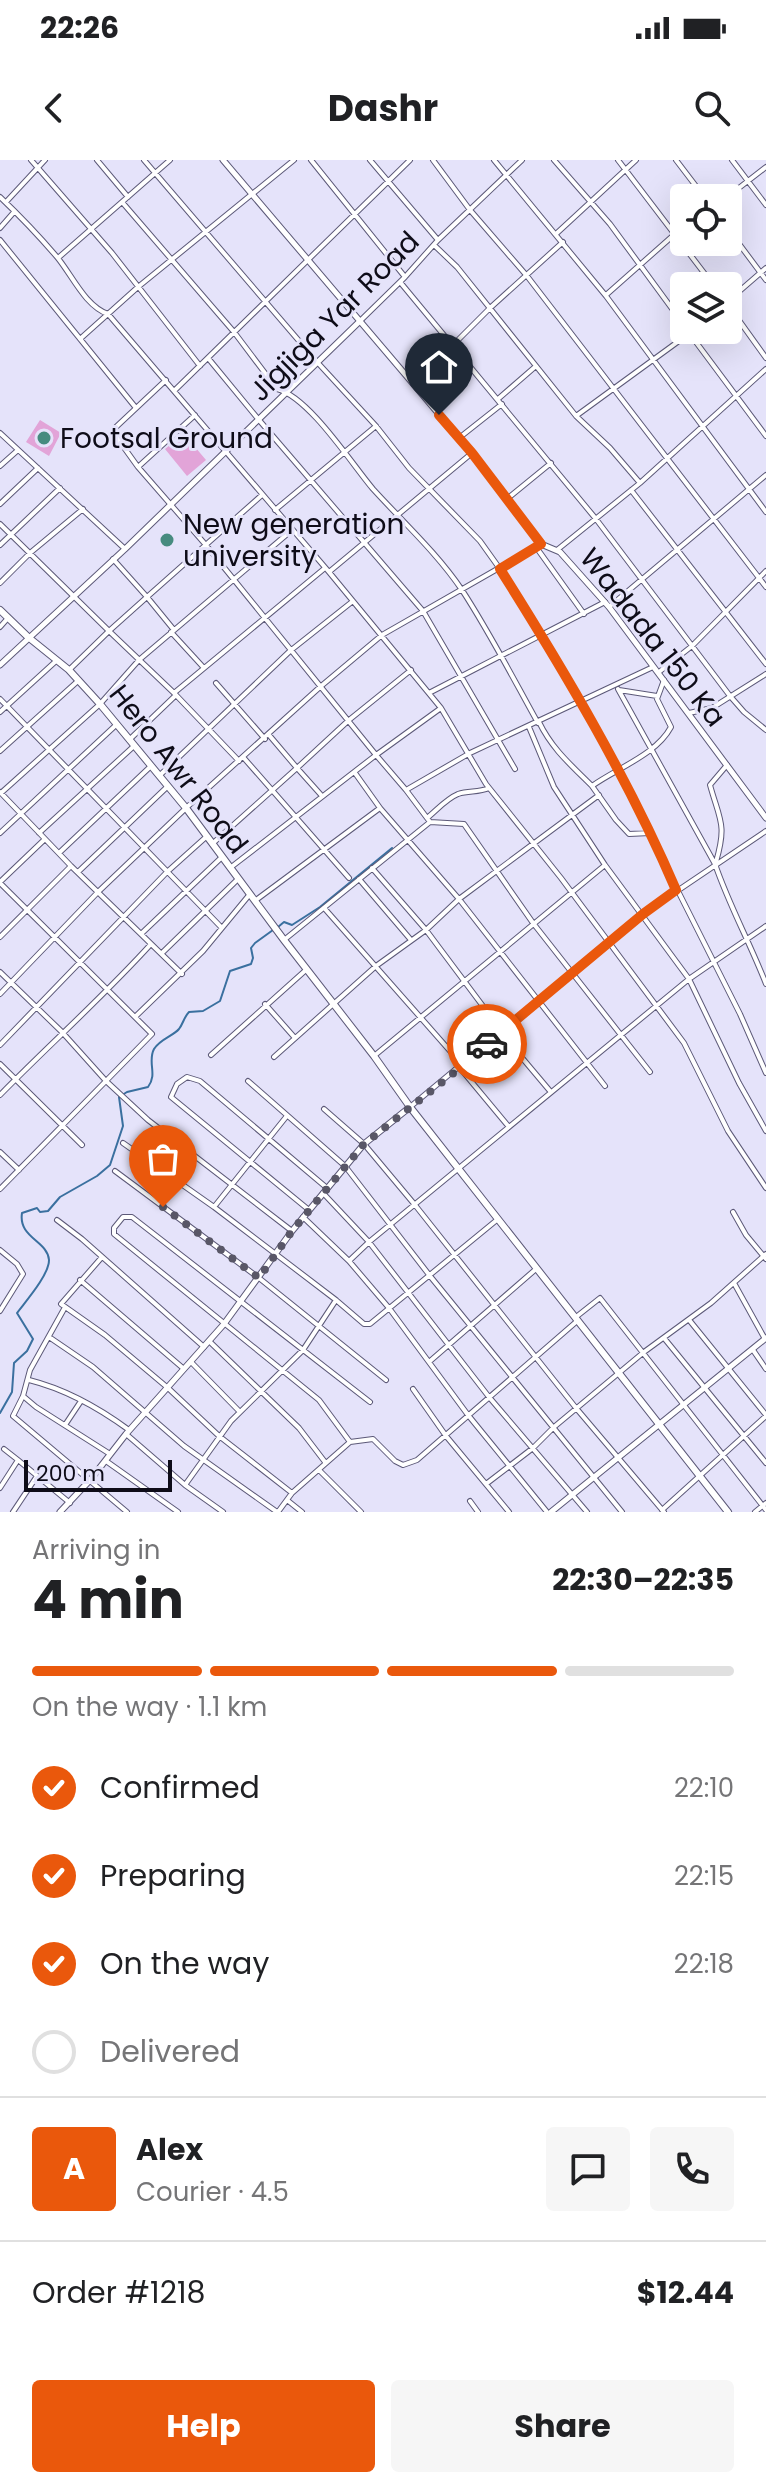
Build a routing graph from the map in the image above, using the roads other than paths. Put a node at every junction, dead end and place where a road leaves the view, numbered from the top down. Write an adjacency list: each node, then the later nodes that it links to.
1 (31, 160): 20 (street)
2 (45, 160): 20 (street)
3 (97, 160): 30 (street)
4 (144, 160): 22 (street)
5 (170, 160): 22 (street)
6 (223, 160): 28 (street, Wadada 150 Ka)
7 (294, 160): 28 (street)
8 (311, 160): 37 (street)
9 (370, 160): 24 (street)
10 (410, 160): 24 (street)
11 (433, 160): 35 (street)
12 (494, 160): 23 (street)
13 (522, 160): 23 (street, Jigjiga Yar Road)
14 (554, 160): 33 (street)
15 (618, 160): 21 (street)
16 (636, 160): 21 (street)
17 (676, 160): 26 (street)
18 (732, 160): 25 (street)
19 (766, 167): 25 (street)
20 (37, 168): 31 (street); 40 (street)
21 (626, 169): 33 (street); 38 (street)
22 (156, 173): 30 (street); 41 (street)
23 (507, 175): 35 (street, Jigjiga Yar Road); 42 (street)
24 (387, 181): 37 (street); 45 (street)
25 (748, 181): 27 (street); 34 (street)
26 (694, 184)
27 (742, 186)
28 (251, 193): 41 (street); 50 (street, Wadada 150 Ka)
29 (0, 197): 31 (street)
30 (128, 197): 32 (street)
31 (6, 202): 36 (street)
32 (122, 202): 40 (street); 49 (street)
33 (591, 202): 42 (street); 51 (street)
34 (766, 205)
35 (470, 210): 45 (street, Jigjiga Yar Road); 54 (street)
36 (15, 211): 39 (street); 48 (street)
37 (355, 216): 50 (street); 55 (street)
38 (670, 226)
39 (0, 228)
40 (90, 229): 48 (street); 58 (street)
41 (205, 232): 49 (street); 61 (street)
42 (557, 233): 46 (street)
43 (0, 240): 68 (street)
44 (670, 241): 51 (street)
45 (436, 242): 55 (street, Jigjiga Yar Road); 63 (street)
46 (563, 242): 54 (street); 60 (street)
47 (742, 248): 53 (street)
48 (58, 258): 64 (street)
49 (171, 261): 58 (street); 67 (street)
50 (307, 262): 61 (street); 65 (street, Wadada 150 Ka)
51 (641, 266): 60 (street); 62 (street)
52 (766, 268): 53 (street)
53 (761, 273): 56 (street); 59 (street)
54 (527, 276): 63 (street); 80 (street)
55 (405, 277): 57 (street, Jigjiga Yar Road)
56 (766, 280)
57 (400, 282): 65 (street, Jigjiga Yar Road); 71 (street)
58 (138, 287): 64 (street); 76 (street)
59 (742, 290)
60 (606, 296): 74 (street)
61 (266, 301): 67 (street); 75 (street)
62 (670, 305)
63 (490, 308): 71 (street); 77 (street)
64 (108, 314): 68 (street); 79 (street)
65 (359, 322): 75 (street, Jigjiga Yar Road); 93 (street, Wadada 150 Ka)
66 (742, 323): 73 (street)
67 (234, 332): 72 (street); 82 (street)
68 (80, 339): 85 (street)
69 (673, 344): 74 (street)
70 (699, 344): 83 (street)
71 (453, 345): 84 (street)
72 (208, 358): 76 (street); 88 (street)
73 (766, 358)
74 (653, 361): 80 (street); 90 (street)
75 (318, 363): 82 (street, Jigjiga Yar Road); 89 (street)
76 (200, 366): 81 (street)
77 (536, 366): 84 (street); 87 (street)
78 (766, 369): 83 (street)
79 (166, 380): 81 (street); 85 (street)
80 (613, 389): 87 (street); 98 (street)
81 (175, 390): 86 (street)
82 (287, 392): 88 (street, Jigjiga Yar Road); 97 (street)
83 (736, 395): 90 (street); 92 (street)
84 (500, 401): 93 (street); 99 (street)
85 (136, 408): 101 (street)
86 (195, 414): 95 (street); 101 (street)
87 (576, 416): 105 (street)
88 (259, 420): 95 (street, Jigjiga Yar Road); 104 (street)
89 (376, 426): 97 (street); 107 (street)
90 (701, 426): 98 (street); 109 (street)
91 (0, 433): 94 (street)
92 (766, 436)
93 (459, 438): 96 (street, Wadada 150 Ka)
94 (18, 450): 100 (street); 102 (street)
95 (226, 451): 110 (street); 113 (street, Jigjiga Yar Road)
96 (472, 453): 107 (street); 111 (street, Wadada 150 Ka)
97 (345, 454): 104 (street); 117 (street)
98 (666, 459): 105 (street); 119 (street)
99 (551, 463): 111 (street); 118 (street)
100 (0, 466)
101 (138, 467): 113 (street)
102 (38, 468): 106 (street); 112 (street)
103 (766, 475): 109 (street)
104 (310, 481): 115 (street); 123 (street)
105 (640, 483): 108 (street)
106 (60, 488): 114 (street); 122 (street)
107 (429, 489): 117 (street); 132 (street)
108 (631, 490): 118 (street); 129 (street)
109 (749, 490): 116 (street); 119 (street)
110 (262, 495): 115 (street); 124 (street)
111 (507, 499): 126 (street, Wadada 150 Ka)
112 (0, 504)
113 (171, 505): 124 (street); 127 (street, Jigjiga Yar Road)
114 (83, 509): 127 (street); 130 (street)
115 (275, 510): 121 (street)
116 (766, 512)
117 (397, 515): 123 (street); 140 (street)
118 (596, 519): 128 (street); 137 (street)
119 (713, 521): 129 (street); 135 (street)
120 (0, 524): 122 (street)
121 (292, 530): 133 (street); 136 (street)
122 (10, 534): 125 (street); 130 (street)
123 (364, 542): 133 (street); 146 (street)
124 (205, 544): 136 (street); 142 (street)
125 (0, 545)
126 (539, 546): 128 (street, Wadada 150 Ka); 132 (street); 148 (street)
127 (125, 549): 131 (street, Jigjiga Yar Road)
128 (557, 550): 144 (street, Wadada 150 Ka)
129 (678, 552): 137 (street); 147 (street)
130 (30, 553): 138 (street); 141 (street)
131 (113, 559): 141 (street, Jigjiga Yar Road); 142 (street)
132 (500, 569): 140 (street); 155 (street)
133 (327, 570): 143 (street); 150 (street)
134 (766, 571): 135 (street)
135 (759, 578): 139 (street); 147 (street)
136 (233, 579): 150 (street); 153 (street)
137 (643, 579): 144 (street); 157 (street)
138 (0, 583)
139 (766, 587)
140 (461, 590): 146 (street); 159 (street)
141 (75, 595): 152 (street); 156 (street, Jigjiga Yar Road)
142 (147, 597): 152 (street); 153 (street)
143 (353, 601): 154 (street); 158 (street)
144 (607, 604): 148 (street); 164 (street, Wadada 150 Ka)
145 (0, 610): 149 (main road, Hero Awr Road)
146 (423, 611): 154 (street); 170 (street)
147 (725, 611): 157 (street); 162 (street)
148 (584, 614): 155 (street)
149 (8, 618): 151 (street); 156 (main road, Hero Awr Road)
150 (265, 618): 158 (street); 165 (street)
151 (0, 627)
152 (109, 631): 160 (street); 166 (street)
153 (172, 631): 160 (street); 165 (street)
154 (382, 635): 167 (street); 174 (street)
155 (542, 635): 159 (street); 181 (street)
156 (28, 637): 161 (main road, Hero Awr Road); 163 (street, Jigjiga Yar Road)
157 (692, 646): 168 (street); 179 (street)
158 (290, 651): 174 (street); 183 (street)
159 (501, 656): 170 (street); 189 (street)
160 (139, 660): 177 (street); 182 (street)
161 (56, 661): 166 (main road, Hero Awr Road); 184 (street)
162 (766, 664)
163 (0, 665)
164 (654, 667): 168 (street, Wadada 150 Ka); 175 (street)
165 (204, 668): 177 (street)
166 (69, 670): 172 (main road, Hero Awr Road)
167 (411, 670): 176 (street); 188 (street)
168 (659, 672): 171 (street, Wadada 150 Ka)
169 (766, 674): 179 (street)
170 (461, 676): 176 (street); 196 (street)
171 (664, 679): 178 (street); 187 (street, Wadada 150 Ka)
172 (79, 680): 182 (main road, Hero Awr Road); 191 (street)
173 (216, 683): 183 (street)
174 (320, 687): 188 (street); 195 (street)
175 (615, 688): 178 (street); 181 (street); 199 (street)
176 (429, 693): 185 (street)
177 (175, 694): 193 (street); 197 (street)
178 (658, 696): 199 (street)
179 (730, 696): 187 (street); 194 (street)
180 (0, 699): 184 (street)
181 (581, 703): 189 (street); 209 (street)
182 (100, 704): 190 (main road, Hero Awr Road); 198 (street)
183 (235, 704): 193 (street); 195 (street)
184 (7, 706): 186 (street); 191 (street)
185 (441, 708): 201 (street); 202 (street)
186 (0, 712)
187 (689, 713): 204 (street, Wadada 150 Ka)
188 (349, 720): 202 (street); 206 (street)
189 (538, 722): 192 (street); 212 (street)
190 (116, 725): 197 (main road, Hero Awr Road); 207 (street)
191 (27, 726): 198 (street); 200 (street)
192 (529, 727): 196 (street); 225 (street)
193 (209, 728): 203 (street); 211 (street)
194 (766, 730)
195 (267, 737): 203 (street); 206 (street)
196 (497, 741): 201 (street); 208 (street)
197 (132, 743): 205 (main road, Hero Awr Road); 215 (street)
198 (49, 748): 207 (street); 218 (street)
199 (651, 749): 209 (street); 243 (street)
200 (0, 751)
201 (470, 753): 214 (street); 216 (street)
202 (376, 755): 210 (street); 216 (street)
203 (241, 759): 217 (street); 222 (street)
204 (727, 765): 227 (street, Wadada 150 Ka); 243 (street)
205 (151, 766): 211 (main road, Hero Awr Road); 221 (street)
206 (297, 768): 217 (street); 220 (street)
207 (68, 769): 215 (street); 224 (street)
208 (515, 769)
209 (617, 770): 212 (street); 233 (street)
210 (355, 773): 220 (street); 223 (street)
211 (159, 776): 213 (main road, Hero Awr Road)
212 (592, 786): 219 (street)
213 (167, 787): 222 (main road, Hero Awr Road); 229 (street)
214 (489, 788): 228 (street); 237 (street)
215 (87, 789): 221 (street); 232 (street)
216 (406, 790): 228 (street)
217 (272, 791): 226 (street); 238 (street)
218 (0, 792): 224 (street)
219 (599, 795): 225 (street); 233 (street)
220 (322, 796): 226 (street)
221 (105, 807): 229 (street); 241 (street)
222 (186, 808): 234 (main road, Hero Awr Road); 239 (street)
223 (380, 808): 236 (street); 240 (street)
224 (20, 813): 231 (street); 232 (street)
225 (571, 813): 237 (street); 244 (street)
226 (296, 817): 240 (street); 246 (street)
227 (766, 818)
228 (428, 820): 236 (street); 248 (street)
229 (125, 828): 239 (street); 249 (street)
230 (766, 831): 243 (street)
231 (0, 833)
232 (39, 833): 235 (street)
233 (650, 833): 256 (street)
234 (206, 837): 238 (main road, Hero Awr Road); 250 (street)
235 (45, 839): 241 (street); 254 (street)
236 (405, 840): 247 (street); 260 (street)
237 (532, 842): 248 (street); 257 (street)
238 (212, 844): 242 (main road, Hero Awr Road)
239 (145, 847): 250 (street); 258 (street)
240 (324, 850): 251 (street); 259 (street)
241 (59, 853): 245 (street)
242 (222, 857): 246 (main road, Hero Awr Road); 255 (street)
243 (715, 864): 256 (street); 273 (street)
244 (605, 865): 257 (street); 264 (street)
245 (71, 866): 249 (street); 263 (street)
246 (230, 868): 252 (main road, Hero Awr Road)
247 (372, 868): 253 (street); 269 (street)
248 (497, 869): 260 (street); 266 (street)
249 (78, 872): 258 (street)
250 (167, 872): 255 (street); 265 (street)
251 (349, 878)
252 (238, 879): 259 (main road, Hero Awr Road); 262 (street)
253 (359, 879): 261 (street); 275 (street)
254 (0, 883): 263 (street)
255 (185, 890): 262 (street); 270 (street)
256 (676, 890): 264 (street); 280 (street)
257 (571, 891): 266 (street); 276 (street)
258 (98, 892): 265 (street); 272 (street)
259 (252, 897): 267 (street); 274 (main road, Hero Awr Road)
260 (459, 899): 269 (street); 278 (street)
261 (325, 909): 274 (street); 282 (street)
262 (205, 910): 267 (street); 279 (street)
263 (26, 911): 271 (street); 272 (street)
264 (643, 914): 276 (street); 287 (street)
265 (123, 916): 270 (street); 281 (street)
266 (533, 923): 278 (street); 286 (street)
267 (221, 927): 285 (street)
268 (766, 927): 273 (street)
269 (426, 930): 275 (street); 288 (street)
270 (141, 934): 277 (street)
271 (0, 937)
272 (53, 937): 281 (street); 289 (street)
273 (748, 938): 280 (street); 290 (street)
274 (284, 940): 283 (main road, Hero Awr Road)
275 (411, 940): 282 (street)
276 (610, 942): 286 (street); 296 (street)
277 (152, 944): 279 (street); 291 (street)
278 (498, 951): 288 (street); 293 (street)
279 (161, 953): 285 (street)
280 (712, 961): 287 (street); 312 (street)
281 (80, 963): 291 (street); 297 (street)
282 (376, 966): 295 (street); 299 (street)
283 (307, 969): 294 (street); 295 (main road, Hero Awr Road)
284 (0, 972): 289 (street)
285 (182, 974): 298 (street)
286 (572, 974): 293 (street); 302 (street)
287 (689, 979): 296 (street); 324 (street)
288 (463, 980): 299 (street); 300 (street)
289 (11, 983): 292 (street); 297 (street)
290 (766, 984)
291 (108, 991): 298 (street); 301 (street)
292 (0, 994)
293 (538, 1002): 300 (street); 308 (street)
294 (265, 1004): 303 (street); 305 (street)
295 (334, 1004): 303 (street); 306 (main road, Hero Awr Road)
296 (656, 1005): 302 (street); 336 (street)
297 (37, 1008): 301 (street); 304 (street)
298 (136, 1016): 314 (street)
299 (419, 1018): 306 (street); 310 (street)
300 (501, 1030): 310 (street); 317 (street)
301 (62, 1032): 313 (street); 314 (street)
302 (620, 1034): 308 (street); 311 (street)
303 (295, 1038): 307 (street)
304 (0, 1045)
305 (211, 1055)
306 (374, 1056): 319 (main road, Hero Awr Road)
307 (274, 1057)
308 (585, 1062): 316 (street); 317 (street)
309 (0, 1064): 313 (street)
310 (460, 1068): 319 (street); 323 (street)
311 (650, 1072)
312 (766, 1073)
313 (16, 1079): 318 (street); 322 (street)
314 (106, 1081): 322 (street); 335 (street)
315 (248, 1081): 321 (street)
316 (605, 1086)
317 (550, 1091): 323 (street)
318 (0, 1095)
319 (410, 1107): 327 (street); 333 (main road, Hero Awr Road)
320 (324, 1109): 327 (street)
321 (286, 1117): 325 (street); 331 (street)
322 (63, 1125): 328 (street); 332 (street)
323 (509, 1127): 333 (street)
324 (766, 1131)
325 (268, 1139): 330 (street); 330 (street); 338 (street)
326 (123, 1143): 340 (street)
327 (364, 1144): 331 (street); 339 (street)
328 (82, 1145)
329 (0, 1152): 332 (street)
330 (250, 1161): 335 (street); 341 (street)
331 (345, 1166): 338 (street); 346 (street)
332 (19, 1170): 337 (street)
333 (459, 1170): 339 (street); 344 (main road, Hero Awr Road)
334 (115, 1171): 357 (street)
335 (232, 1184): 340 (street); 347 (street)
336 (766, 1188)
337 (0, 1189)
338 (325, 1190): 341 (street); 348 (street)
339 (415, 1205): 346 (street); 351 (street)
340 (214, 1207): 350 (street)
341 (309, 1210): 343 (street)
342 (733, 1212): 352 (street)
343 (303, 1217): 347 (street); 354 (street)
344 (498, 1219): 351 (street); 355 (main road, Hero Awr Road)
345 (57, 1220): 353 (street)
346 (391, 1224): 348 (street); 356 (street)
347 (292, 1231): 350 (street)
348 (369, 1242): 354 (street); 360 (street)
349 (0, 1250): 363 (street)
350 (276, 1253): 357 (street); 362 (street)
351 (454, 1256): 356 (street); 365 (street)
352 (765, 1256): 359 (street)
353 (102, 1257): 358 (street); 379 (street)
354 (349, 1261): 367 (street)
355 (536, 1269): 365 (street); 369 (main road, Hero Awr Road)
356 (430, 1276): 360 (street); 373 (street)
357 (259, 1278): 364 (street); 372 (street)
358 (80, 1280): 366 (street); 386 (street)
359 (734, 1283): 370 (street); 376 (street)
360 (409, 1293): 367 (street); 378 (street)
361 (0, 1298): 363 (street)
362 (336, 1300): 367 (street); 372 (street)
363 (5, 1302): 368 (street)
364 (242, 1302): 371 (street); 371 (street); 380 (street)
365 (494, 1304): 373 (street); 383 (street)
366 (65, 1308): 374 (street); 395 (street)
367 (389, 1308): 385 (street)
368 (0, 1311)
369 (575, 1320): 382 (street); 383 (street); 390 (main road, Hero Awr Road)
370 (690, 1321): 375 (street); 387 (street)
371 (224, 1324): 377 (street); 389 (street)
372 (319, 1326): 380 (street); 393 (street)
373 (472, 1326): 378 (street); 391 (street)
374 (49, 1337): 392 (street); 404 (street)
375 (664, 1338): 382 (street); 394 (street)
376 (766, 1339): 381 (street)
377 (209, 1341): 379 (street); 397 (street)
378 (450, 1345): 385 (street); 399 (street)
379 (204, 1347): 384 (street)
380 (303, 1350): 389 (street); 401 (street)
381 (753, 1350): 387 (street); 388 (street)
382 (644, 1352): 390 (street); 402 (street)
383 (534, 1356): 391 (street); 403 (street)
384 (190, 1361): 386 (street); 405 (street)
385 (429, 1362): 406 (street)
386 (184, 1369): 395 (street)
387 (728, 1369): 394 (street); 407 (street)
388 (766, 1369)
389 (282, 1373): 397 (street); 415 (street)
390 (618, 1374): 403 (street); 408 (main road, Hero Awr Road)
391 (512, 1376): 399 (street); 410 (street)
392 (29, 1380): 398 (street); 400 (street)
393 (386, 1380)
394 (705, 1387): 402 (street); 412 (street)
395 (168, 1388): 404 (street); 413 (street)
396 (413, 1389): 414 (street)
397 (261, 1392): 405 (street); 424 (street)
398 (23, 1396): 409 (street); 431 (street)
399 (489, 1397): 406 (street); 416 (street)
400 (81, 1401): 409 (street); 411 (street)
401 (370, 1402)
402 (682, 1405): 408 (street); 418 (street)
403 (576, 1408): 410 (street); 420 (street)
404 (146, 1411): 411 (street); 422 (street)
405 (240, 1412): 413 (street)
406 (468, 1415): 414 (street); 426 (street)
407 (766, 1415): 412 (street)
408 (658, 1424): 420 (street); 428 (main road, Hero Awr Road)
409 (65, 1425): 419 (street)
410 (554, 1427): 416 (street); 430 (street)
411 (128, 1432): 419 (street); 433 (street)
412 (743, 1435): 418 (street); 425 (street)
413 (219, 1436): 422 (street); 435 (street)
414 (446, 1436): 415 (street); 432 (street)
415 (350, 1442): 424 (street)
416 (533, 1448): 426 (street); 436 (street)
417 (4, 1449): 421 (street)
418 (724, 1453): 428 (street); 440 (street)
419 (110, 1454): 423 (street)
420 (617, 1458): 430 (street); 441 (street)
421 (18, 1460): 429 (street); 434 (street)
422 (202, 1460): 433 (street); 447 (street)
423 (106, 1461): 431 (street); 445 (street)
424 (325, 1462): 427 (street)
425 (766, 1463)
426 (510, 1466): 432 (street); 452 (street)
427 (319, 1470): 435 (street); 449 (street)
428 (699, 1475): 441 (street); 455 (main road, Hero Awr Road)
429 (37, 1476): 439 (street); 442 (street)
430 (593, 1478): 436 (street); 454 (street)
431 (91, 1479): 439 (street); 444 (street)
432 (486, 1484): 451 (street)
433 (185, 1485): 446 (street)
434 (0, 1488)
435 (292, 1493): 437 (street)
436 (573, 1494): 452 (street); 453 (street)
437 (287, 1500): 447 (street); 448 (street)
438 (470, 1501): 450 (street)
439 (70, 1503): 443 (street)
440 (765, 1506): 456 (street)
441 (662, 1511)
442 (13, 1512)
443 (60, 1512)
444 (127, 1512)
445 (178, 1512)
446 (223, 1512)
447 (277, 1512)
448 (302, 1512)
449 (361, 1512)
450 (478, 1512)
451 (509, 1512)
452 (549, 1512)
453 (587, 1512)
454 (622, 1512)
455 (728, 1512)
456 (755, 1512)

